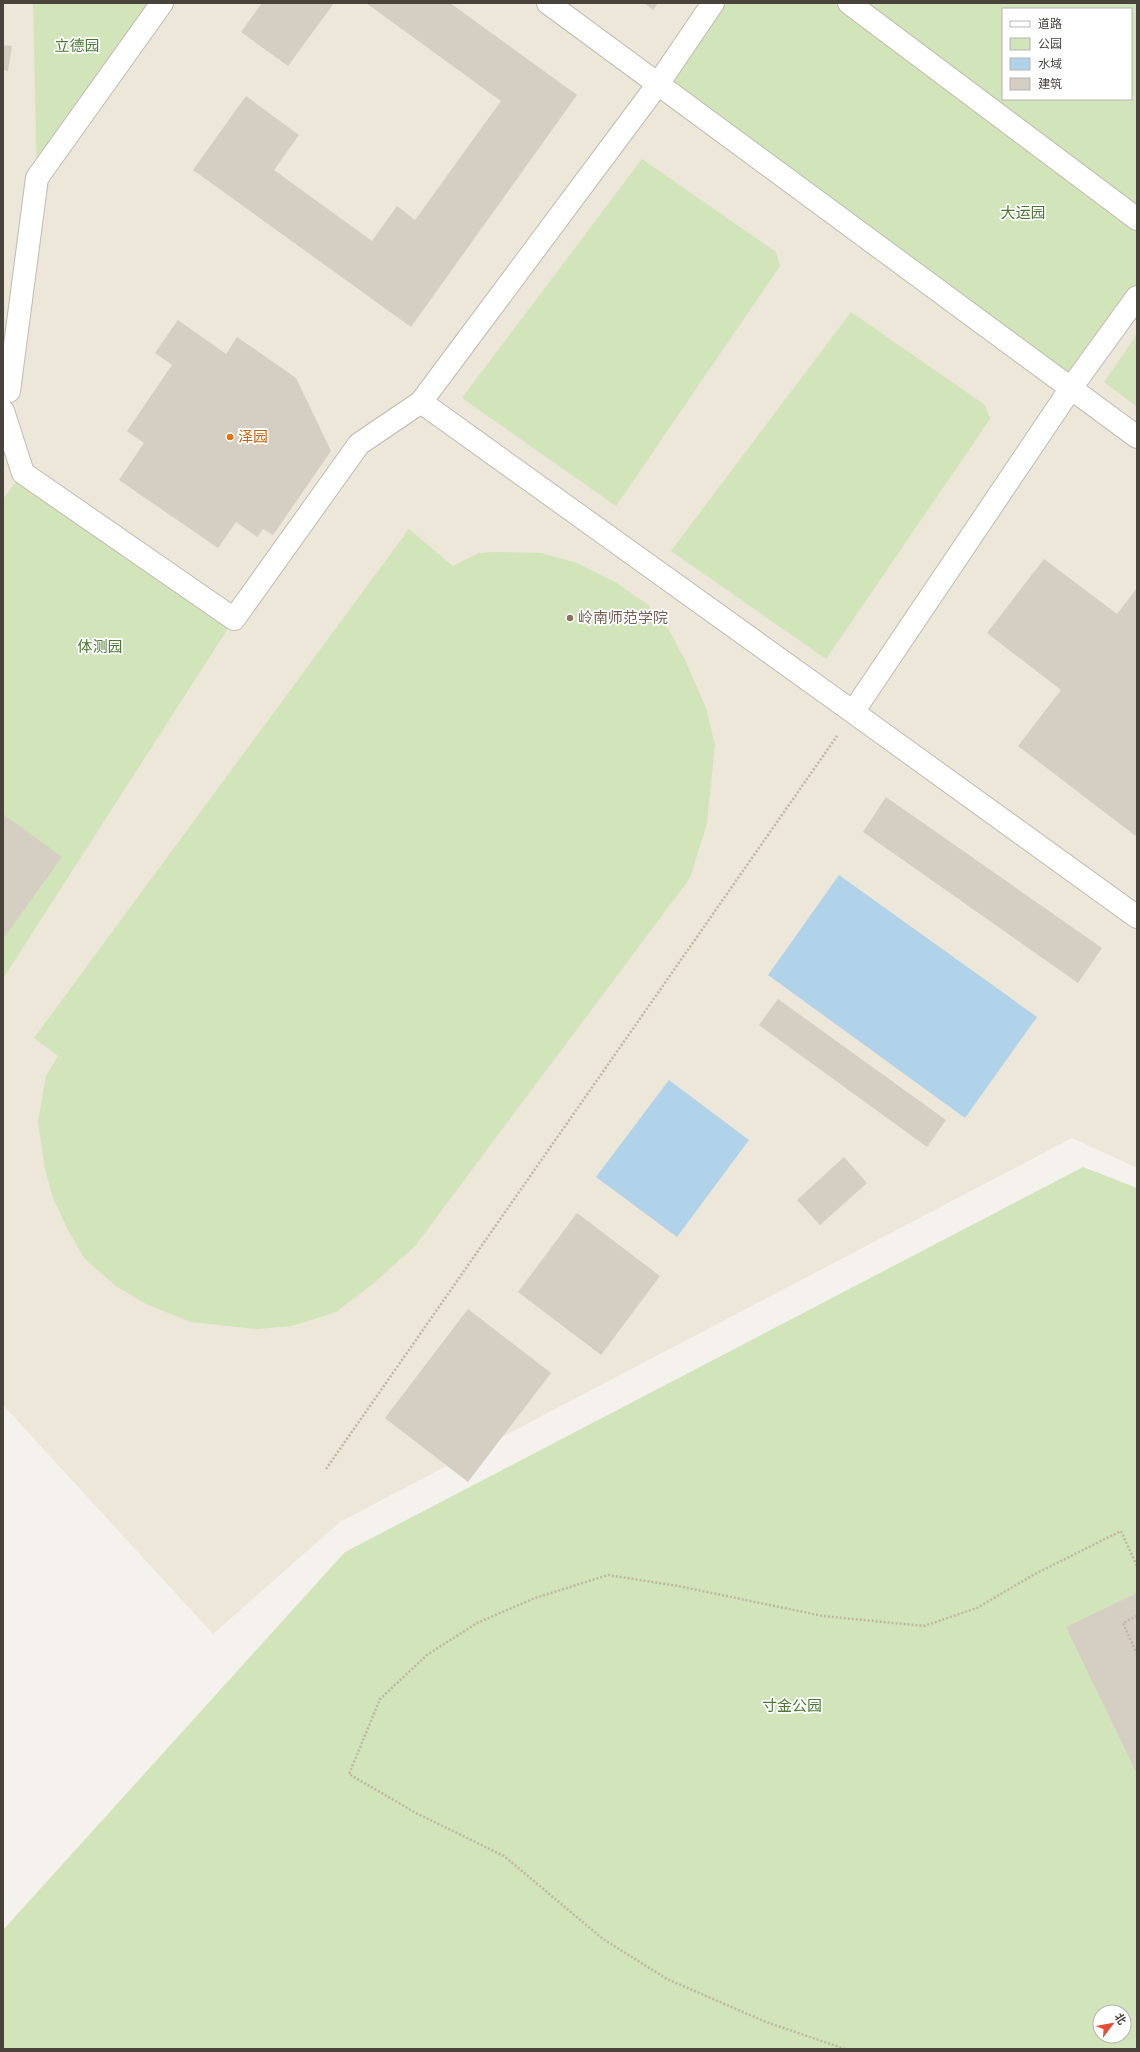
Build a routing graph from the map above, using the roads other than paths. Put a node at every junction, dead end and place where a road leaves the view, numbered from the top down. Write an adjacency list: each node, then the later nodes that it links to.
1 (162, 3): 9 (street)
2 (548, 3): 5 (street)
3 (713, 3): 5 (street)
4 (849, 3): 6 (street)
5 (658, 84): 8 (street); 10 (street)
6 (1137, 219)
7 (1136, 299): 8 (street)
8 (1071, 388): 12 (street); 13 (street)
9 (5, 394)
10 (421, 402): 11 (street); 13 (street)
11 (3, 412)
12 (1137, 437)
13 (853, 712): 14 (street)
14 (1137, 917)

